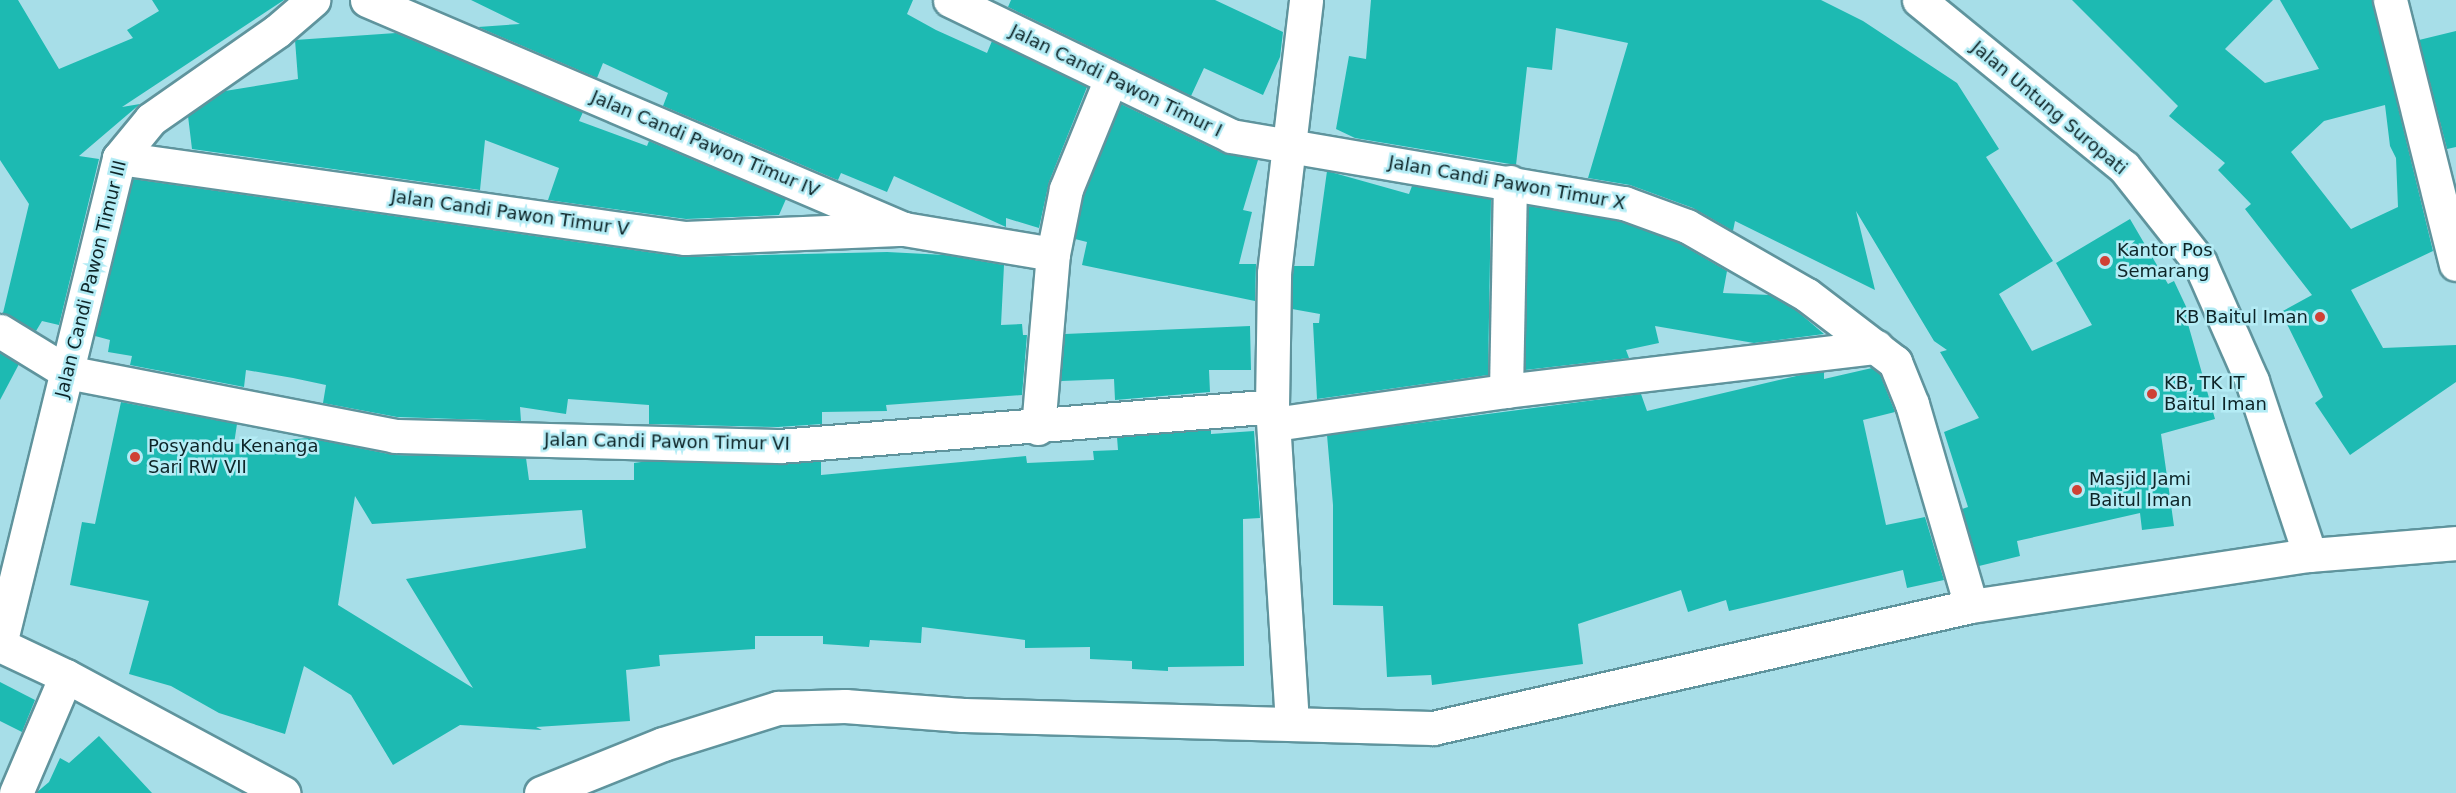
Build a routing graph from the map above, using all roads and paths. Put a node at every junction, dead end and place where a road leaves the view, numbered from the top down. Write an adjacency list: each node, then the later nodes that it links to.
1 (313, 0): 9 (street, Jalan Candi Pawon Timur III)
2 (366, 0): 11 (street, Jalan Candi Pawon Timur IV)
3 (950, 0): 7 (street, Jalan Candi Pawon Timur I)
4 (1306, 0): 8 (street)
5 (1919, 0): 21 (street, Jalan Untung Suropati)
6 (2390, 0): 13 (street)
7 (1111, 79): 8 (street, Jalan Candi Pawon Timur I); 12 (street)
8 (1288, 145): 10 (street, Jalan Candi Pawon Timur X); 18 (street)
9 (119, 158): 11 (street, Jalan Candi Pawon Timur V); 16 (street, Jalan Candi Pawon Timur III)
10 (1510, 182): 15 (street, Jalan Candi Pawon Timur X); 17 (street)
11 (904, 230): 12 (street, Jalan Candi Pawon Timur IV)
12 (1053, 254): 19 (street)
13 (2456, 264)
14 (0, 331): 16 (street)
15 (1876, 347): 17 (street, Jalan Candi Pawon Timur VI); 22 (street, Jalan Candi Pawon Timur X)
16 (67, 372): 19 (street, Jalan Candi Pawon Timur VI); 23 (street, Jalan Candi Pawon Timur III)
17 (1506, 391): 18 (street, Jalan Candi Pawon Timur VI)
18 (1273, 415): 19 (street, Jalan Candi Pawon Timur VI); 25 (street)
19 (1038, 428)
20 (2456, 543): 21 (street)
21 (2310, 555): 22 (street)
22 (1971, 606): 25 (street)
23 (0, 644): 24 (street)
24 (66, 676): 26 (street); 27 (street)
25 (1292, 723): 28 (street)
26 (16, 793)
27 (283, 793)
28 (541, 793)

